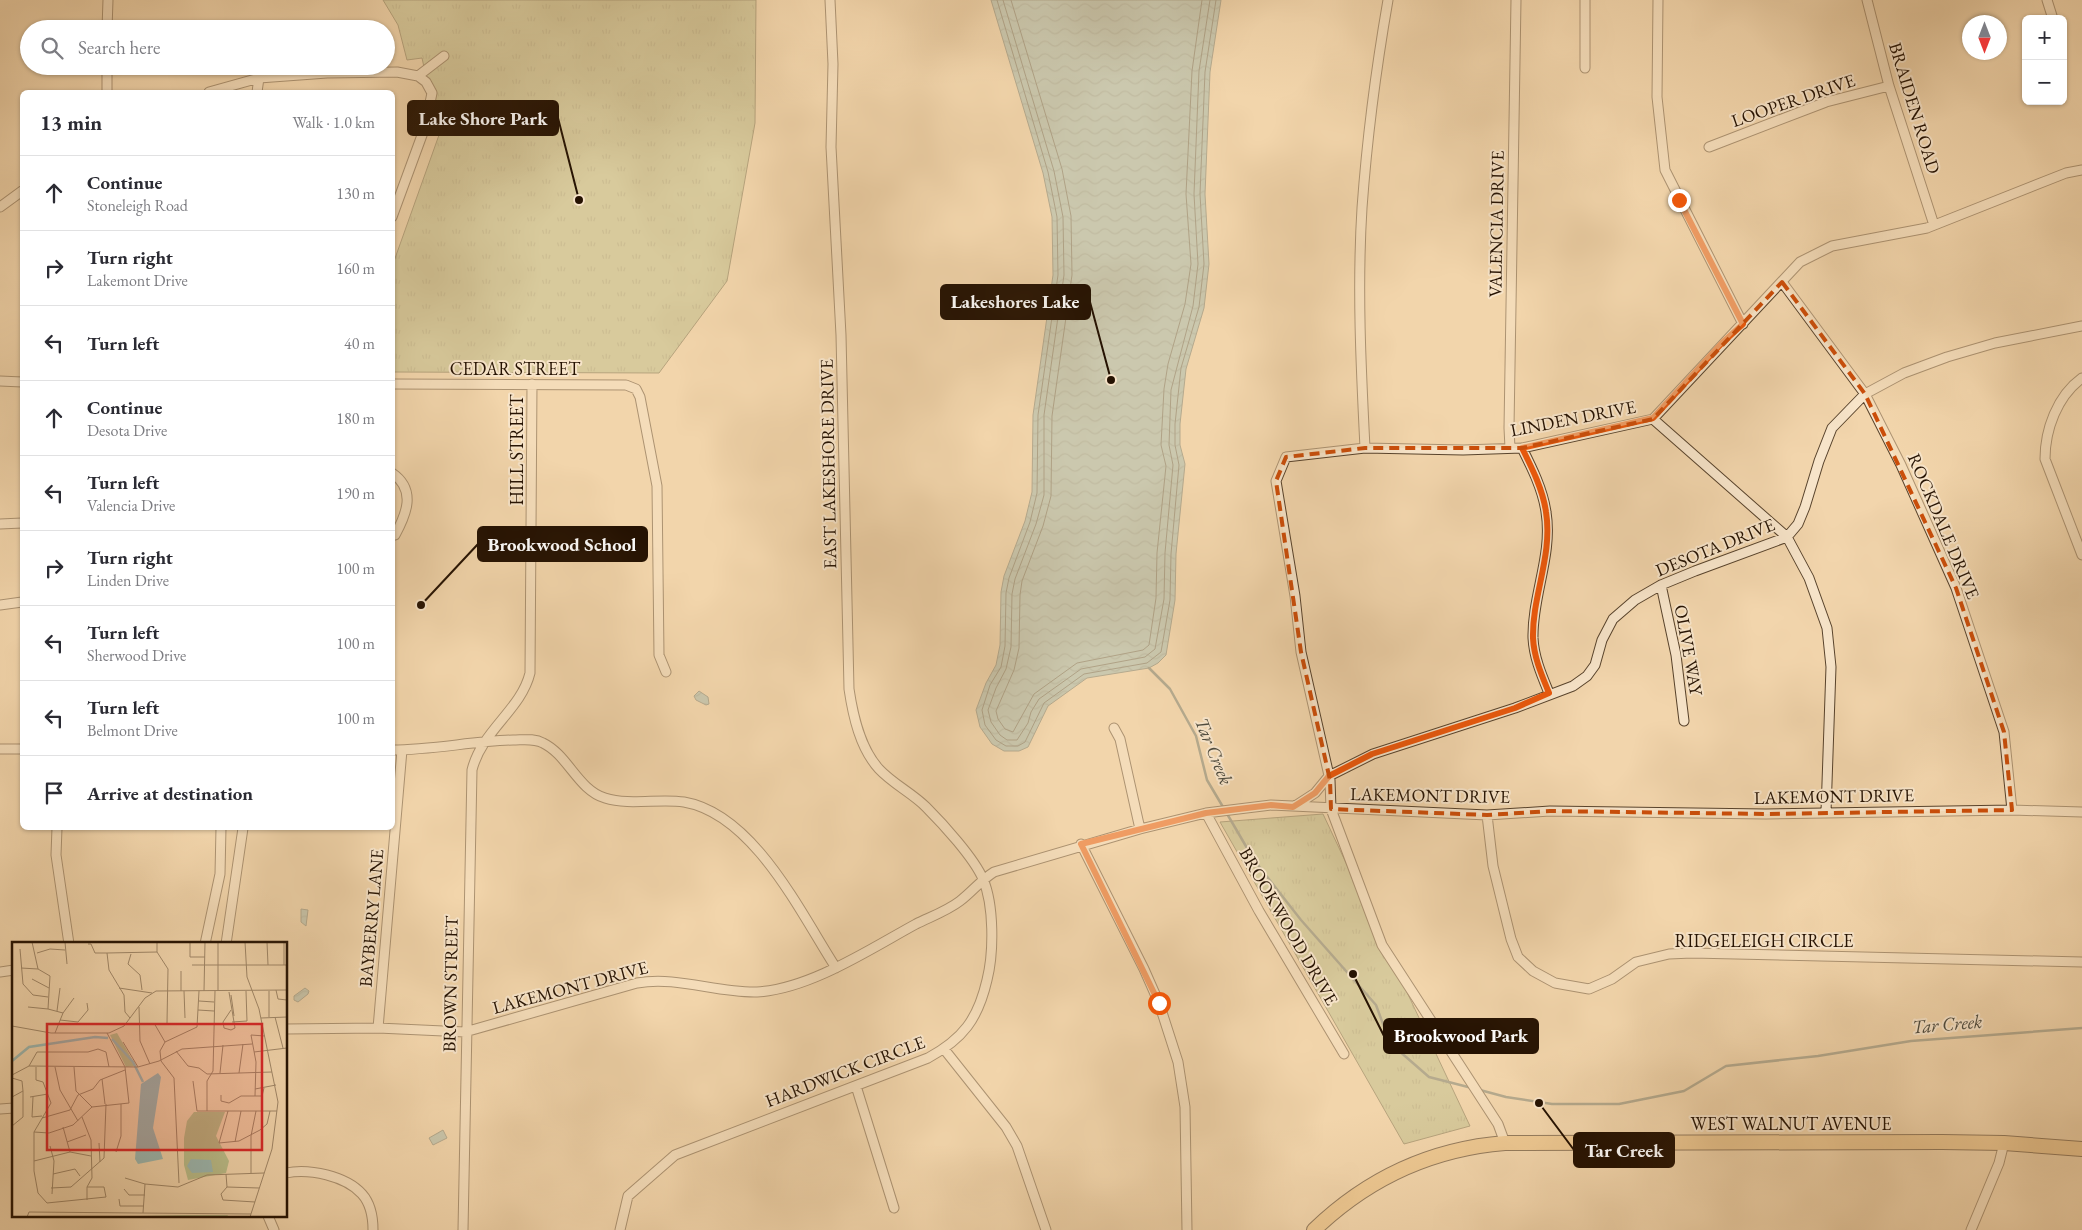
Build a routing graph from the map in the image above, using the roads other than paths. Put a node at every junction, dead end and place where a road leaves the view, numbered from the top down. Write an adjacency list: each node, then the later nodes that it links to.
1 (108, 0): 10 (street)
2 (830, 0): 74 (street, EAST LAKESHORE DRIVE)
3 (1388, 0): 38 (street)
4 (1516, 0): 39 (street, VALENCIA DRIVE)
5 (1585, 0): 12 (street)
6 (1658, 0): 29 (street)
7 (1867, 0): 18 (street, BRAIDEN ROAD)
8 (2047, 0): 9 (street)
9 (2052, 15)
10 (107, 20)
11 (444, 56): 16 (street)
12 (1586, 68)
13 (395, 72): 16 (street)
14 (107, 75): 19 (street)
15 (300, 75): 17 (street)
16 (418, 76): 26 (street)
17 (259, 78): 20 (street); 21 (street)
18 (1889, 86): 22 (street, LOOPER DRIVE); 27 (street, BRAIDEN ROAD)
19 (107, 90)
20 (216, 90)
21 (256, 90)
22 (1709, 147)
23 (2082, 170): 27 (street)
24 (20, 192): 25 (street)
25 (0, 206)
26 (395, 209)
27 (1934, 225): 28 (street)
28 (1782, 282): 29 (street); 36 (street, ROCKDALE DRIVE)
29 (1743, 324): 37 (street)
30 (2082, 326): 36 (street, DESOTA DRIVE)
31 (2082, 378): 46 (street)
32 (0, 381): 33 (street)
33 (20, 382)
34 (395, 384): 35 (street, CEDAR STREET)
35 (532, 384): 51 (street, CEDAR STREET); 55 (street, HILL STREET)
36 (1865, 394): 45 (street, DESOTA DRIVE); 63 (street, ROCKDALE DRIVE)
37 (1653, 418): 40 (street, LINDEN DRIVE); 45 (street, LINDEN DRIVE)
38 (1365, 448): 39 (street, LINDEN DRIVE); 59 (street, LINDEN DRIVE)
39 (1510, 448): 40 (street, LINDEN DRIVE)
40 (1522, 448): 52 (street)
41 (395, 475): 44 (street)
42 (0, 524): 43 (street)
43 (20, 524)
44 (395, 535)
45 (1787, 537): 48 (street, DESOTA DRIVE); 64 (street, LINDEN DRIVE)
46 (2080, 545): 47 (street)
47 (2082, 555)
48 (1661, 585): 52 (street, DESOTA DRIVE); 53 (street, OLIVE WAY)
49 (20, 602): 50 (street)
50 (0, 606)
51 (666, 672)
52 (1549, 693): 59 (street, DESOTA DRIVE)
53 (1684, 721)
54 (1114, 728): 68 (street)
55 (484, 741): 58 (street); 79 (street); 82 (street, BROWN STREET)
56 (0, 749): 57 (street)
57 (20, 749)
58 (397, 750): 60 (street, BAYBERRY LANE)
59 (1329, 776): 61 (street); 62 (street)
60 (395, 779)
61 (1293, 807): 62 (street, LAKEMONT DRIVE); 66 (street, LAKEMONT DRIVE)
62 (1331, 809): 67 (street, LAKEMONT DRIVE); 86 (street)
63 (2012, 810): 64 (street, LAKEMONT DRIVE); 65 (street, LAKEMONT DRIVE)
64 (1826, 812): 67 (street, LAKEMONT DRIVE)
65 (2082, 812)
66 (1206, 813): 68 (street, LAKEMONT DRIVE); 84 (street, BROOKWOOD DRIVE)
67 (1487, 815): 78 (street, RIDGELEIGH CIRCLE)
68 (1140, 829): 73 (street, LAKEMONT DRIVE)
69 (57, 830): 75 (street)
70 (221, 830): 76 (street)
71 (242, 830): 77 (street)
72 (392, 830): 80 (street, BAYBERRY LANE)
73 (1081, 844): 74 (street, LAKEMONT DRIVE); 97 (street)
74 (983, 878): 79 (street, LAKEMONT DRIVE); 83 (street, HARDWICK CIRCLE)
75 (69, 942)
76 (205, 942)
77 (226, 942)
78 (2082, 962)
79 (836, 968): 82 (street, LAKEMONT DRIVE)
80 (378, 1028): 81 (street, LAKEMONT DRIVE); 82 (street, LAKEMONT DRIVE)
81 (288, 1029)
82 (466, 1032): 94 (street, BROWN STREET)
83 (944, 1050): 85 (street, HARDWICK CIRCLE); 96 (street)
84 (1344, 1054)
85 (856, 1086): 90 (street); 95 (street, HARDWICK CIRCLE)
86 (1505, 1143): 87 (main road, WEST WALNUT AVENUE); 98 (main road, WEST WALNUT AVENUE)
87 (2004, 1143): 88 (main road, WEST WALNUT AVENUE); 99 (street)
88 (2082, 1149)
89 (288, 1173): 93 (street)
90 (894, 1208)
91 (269, 1218): 92 (street)
92 (274, 1230)
93 (374, 1230)
94 (463, 1230)
95 (620, 1230)
96 (1046, 1230)
97 (1186, 1230)
98 (1314, 1230)
99 (1971, 1230)

